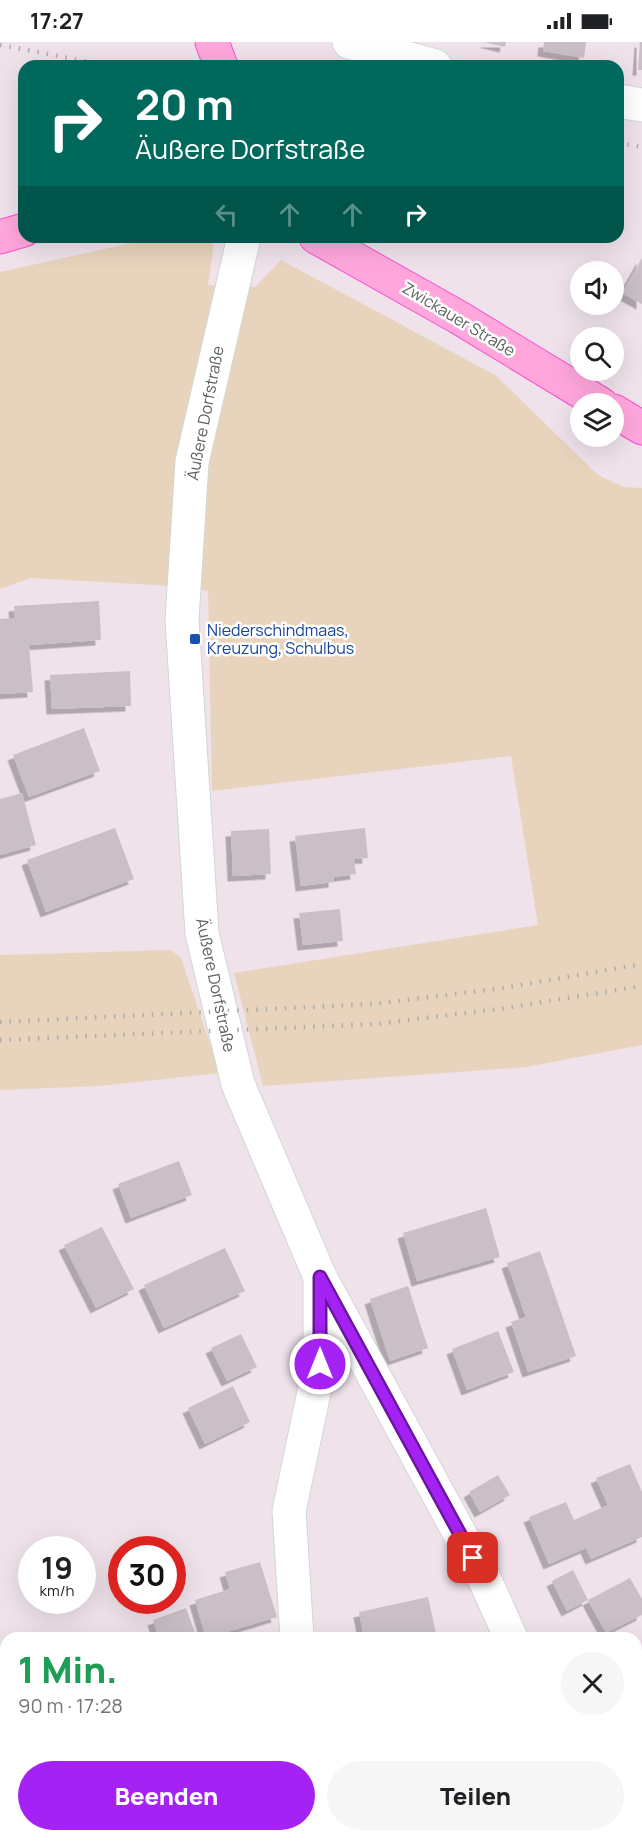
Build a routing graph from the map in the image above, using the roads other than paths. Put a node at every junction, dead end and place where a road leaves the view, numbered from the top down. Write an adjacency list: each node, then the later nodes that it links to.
1 (212, 42): 3 (main road)
2 (349, 42): 4 (street)
3 (219, 60)
4 (414, 60)
5 (624, 102): 6 (street)
6 (642, 105)
7 (18, 232): 8 (main road)
8 (0, 237)
9 (243, 243): 14 (street, Äußere Dorfstraße)
10 (327, 243): 11 (main road, Zwickauer Straße)
11 (583, 393)
12 (624, 417): 13 (main road)
13 (642, 428)
14 (320, 1277): 15 (street); 16 (street, Äußere Dorfstraße)
15 (297, 1632)
16 (508, 1632)

